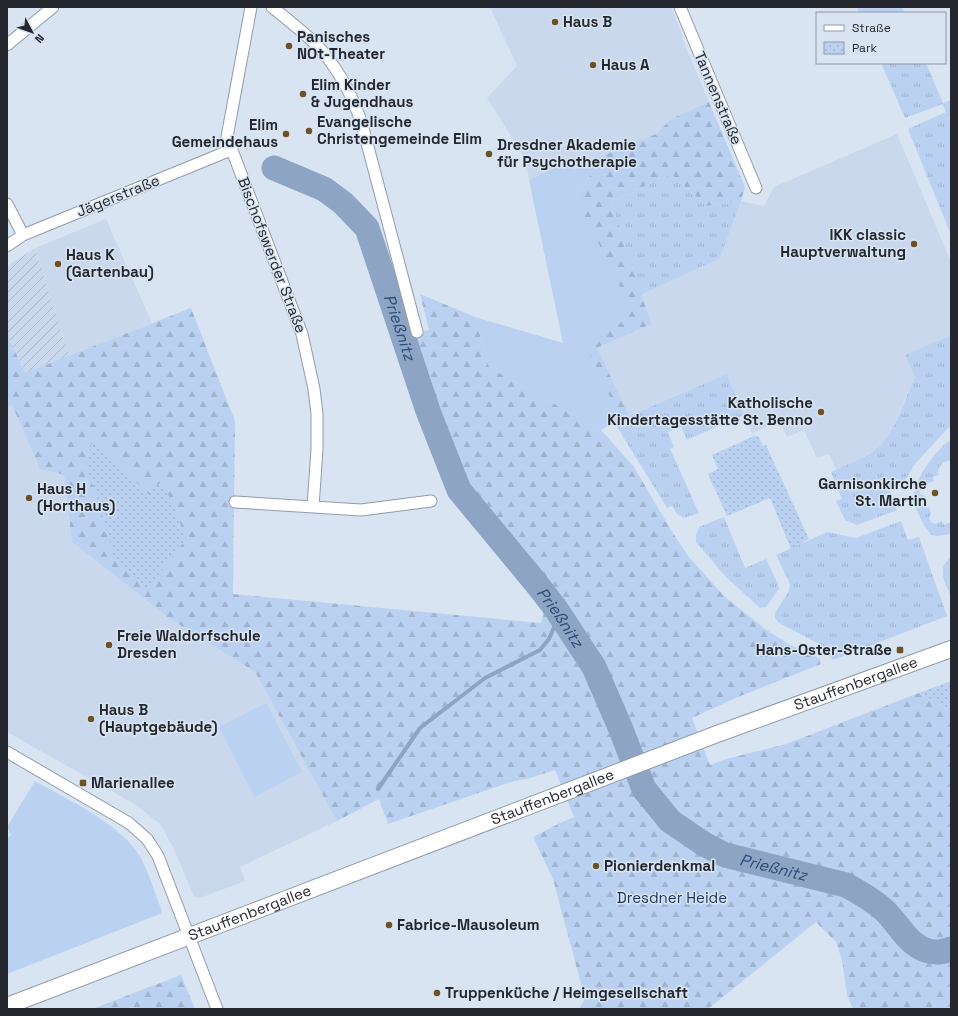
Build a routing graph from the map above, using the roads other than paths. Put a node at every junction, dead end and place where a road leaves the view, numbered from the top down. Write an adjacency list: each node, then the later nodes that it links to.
1 (53, 7): 5 (street)
2 (251, 7): 6 (street, Bischofswerder Straße)
3 (272, 7): 11 (street)
4 (680, 7): 7 (street, Tannenstraße)
5 (7, 45)
6 (231, 150): 9 (street, Jägerstraße); 14 (street, Bischofswerder Straße)
7 (756, 188)
8 (7, 204): 9 (street)
9 (23, 235): 10 (street, Jägerstraße)
10 (7, 246)
11 (417, 332)
12 (431, 501): 14 (street)
13 (235, 502): 14 (street)
14 (313, 507)
15 (951, 649): 17 (main road, Stauffenbergallee)
16 (7, 752): 17 (street)
17 (189, 936): 18 (main road, Stauffenbergallee); 19 (street)
18 (7, 1006)
19 (217, 1009)

